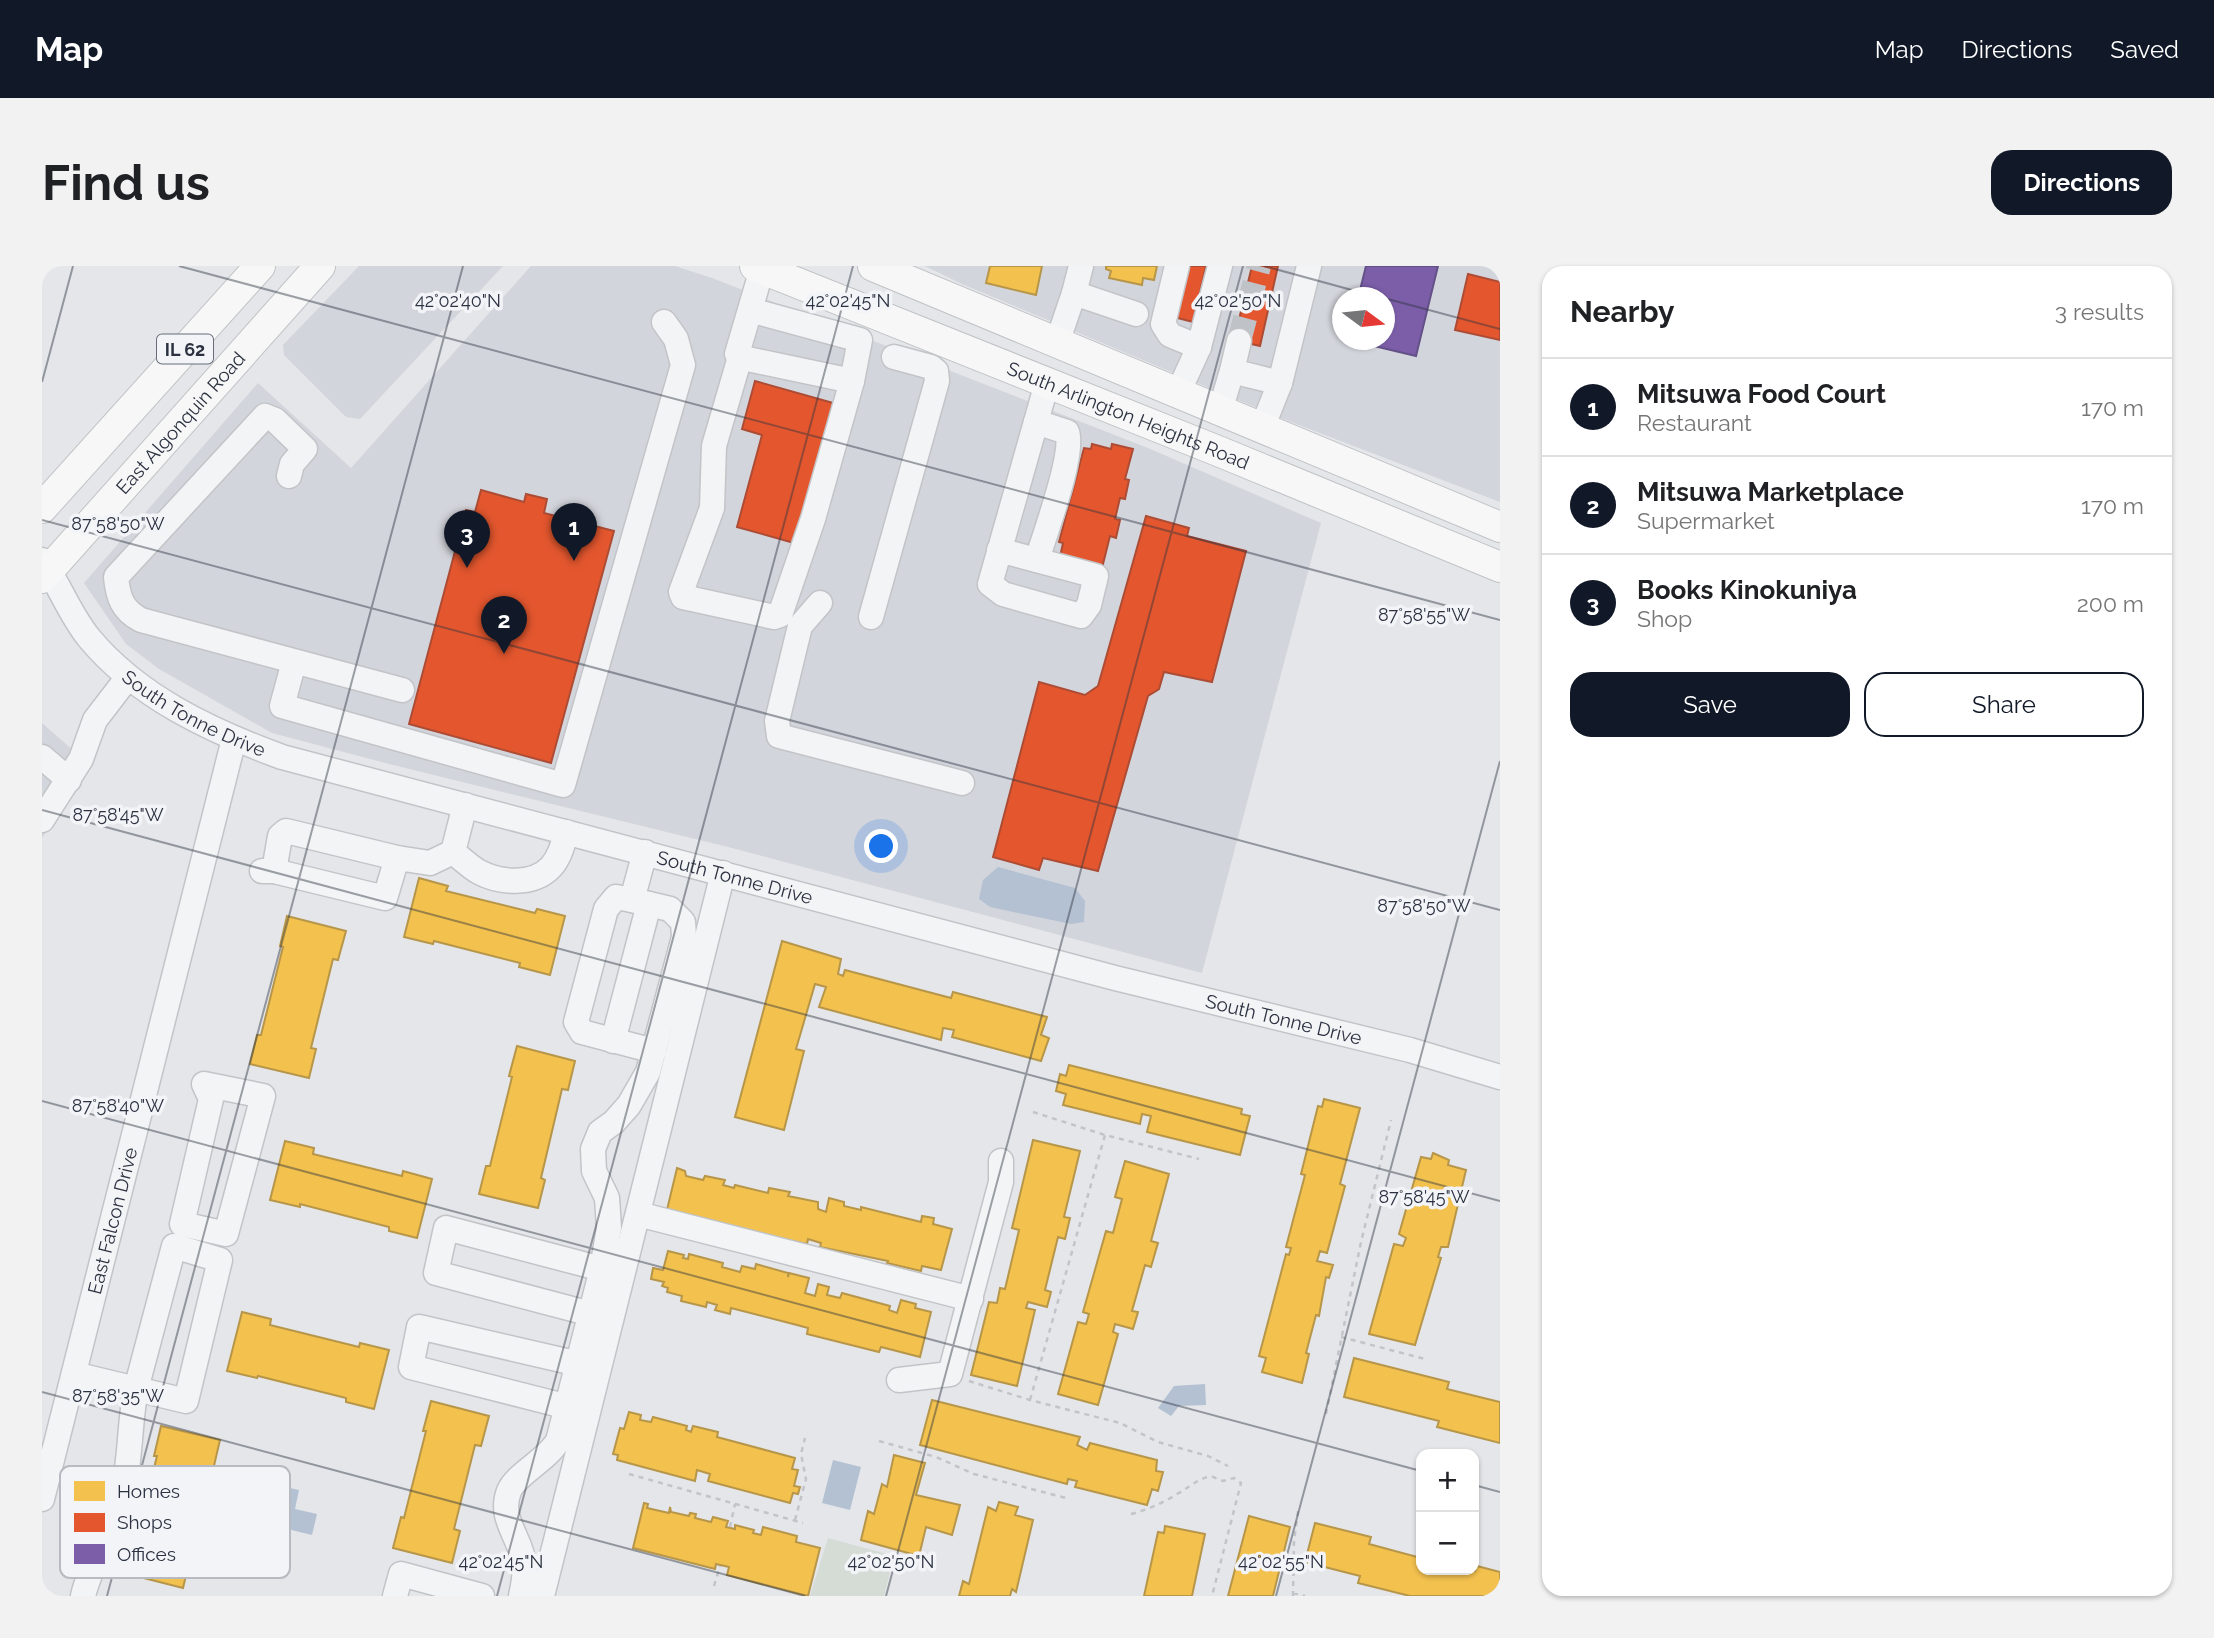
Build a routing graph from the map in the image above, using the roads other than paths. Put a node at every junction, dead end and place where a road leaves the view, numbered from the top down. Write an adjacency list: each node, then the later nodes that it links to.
1 (260, 266): 30 (main road, IL 62)
2 (320, 266): 35 (main road, East Algonquin Road / IL 62)
3 (873, 266): 9 (main road, South Arlington Heights Road)
4 (1081, 266): 10 (street)
5 (1177, 266): 18 (street)
6 (1220, 266): 18 (street)
7 (1309, 266): 24 (street)
8 (759, 267): 11 (street); 12 (main road, South Arlington Heights Road)
9 (921, 275): 17 (main road, South Arlington Heights Road)
10 (1074, 293): 13 (street); 17 (street)
11 (750, 310): 15 (street); 19 (street)
12 (869, 311): 15 (street); 23 (main road, South Arlington Heights Road)
13 (1136, 314)
14 (664, 323): 38 (street)
15 (860, 340): 22 (street)
16 (1239, 341): 21 (street)
17 (1057, 343): 25 (main road, South Arlington Heights Road)
18 (1199, 347): 25 (street)
19 (740, 357): 22 (street); 22 (street)
20 (894, 357): 37 (street)
21 (1232, 371): 24 (street); 26 (street)
22 (852, 381)
23 (1047, 383): 27 (street); 34 (main road, South Arlington Heights Road)
24 (1280, 383): 28 (street)
25 (1178, 393): 26 (main road, South Arlington Heights Road)
26 (1220, 411): 28 (main road, South Arlington Heights Road)
27 (1036, 422): 32 (street); 33 (street)
28 (1262, 428): 31 (main road, South Arlington Heights Road)
29 (289, 476): 38 (street)
30 (42, 508)
31 (1500, 527)
32 (999, 550): 33 (street); 33 (street)
33 (1037, 560)
34 (1500, 568)
35 (44, 569): 39 (street, South Tonne Drive)
36 (821, 603): 44 (street)
37 (871, 617)
38 (293, 662): 40 (street)
39 (128, 677): 41 (street, South Tonne Drive); 43 (street)
40 (402, 690)
41 (234, 739): 45 (street, South Tonne Drive); 63 (street, East Falcon Drive)
42 (42, 757): 43 (street)
43 (69, 780): 46 (street)
44 (962, 783)
45 (465, 805): 47 (street, South Tonne Drive); 48 (street)
46 (42, 820)
47 (566, 832): 48 (street); 49 (street, South Tonne Drive)
48 (453, 852): 50 (street)
49 (645, 852): 51 (street, South Tonne Drive); 52 (street)
50 (397, 858): 50 (street)
51 (723, 873): 55 (street, South Tonne Drive); 57 (street)
52 (641, 902): 53 (street); 53 (street); 54 (street)
53 (613, 1041): 54 (street)
54 (654, 1051): 59 (street)
55 (1500, 1077)
56 (1002, 1161): 60 (street)
57 (638, 1214): 60 (street); 74 (street)
58 (226, 1234): 58 (street)
59 (602, 1269): 61 (street); 61 (street)
60 (971, 1298): 64 (street)
61 (591, 1314): 62 (street)
62 (579, 1364): 66 (street); 66 (street)
63 (74, 1374): 65 (street); 68 (street, East Falcon Drive)
64 (899, 1380)
65 (136, 1389): 65 (street); 67 (street)
66 (568, 1406): 73 (street)
67 (128, 1466)
68 (42, 1499)
69 (87, 1578): 70 (street)
70 (83, 1596)
71 (395, 1596): 72 (street)
72 (482, 1596)
73 (521, 1596)
74 (542, 1596)

